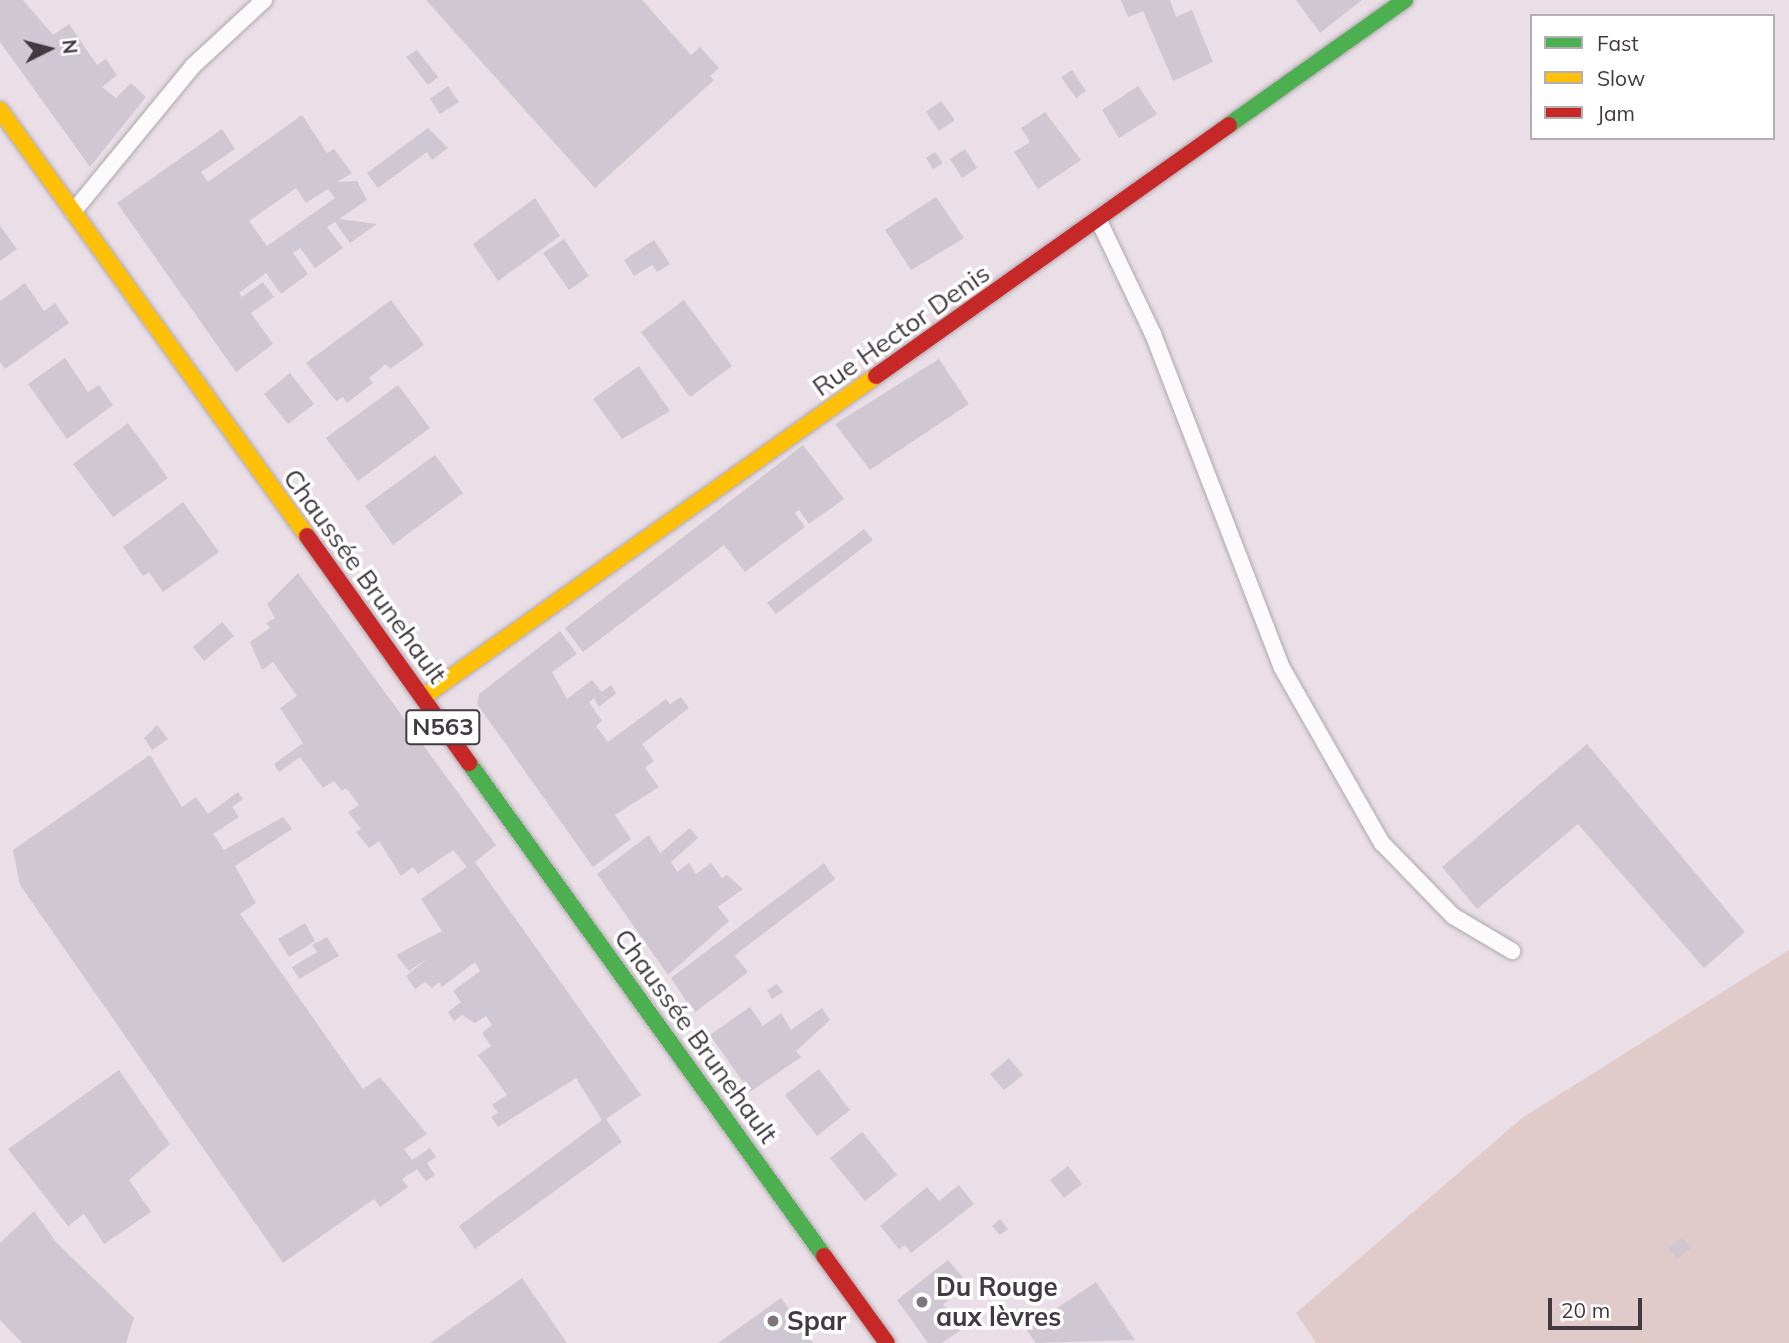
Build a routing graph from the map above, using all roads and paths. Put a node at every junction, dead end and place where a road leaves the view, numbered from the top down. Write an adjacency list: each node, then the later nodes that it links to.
1 (264, 0): 4 (lane)
2 (1405, 0): 5 (main road, Rue Hector Denis)
3 (0, 110): 4 (main road, Chaussée Brunehault / N563)
4 (73, 212): 6 (main road, Chaussée Brunehault / N563)
5 (1099, 221): 6 (main road, Rue Hector Denis); 7 (lane)
6 (422, 697): 8 (main road, Chaussée Brunehault / N563)
7 (1512, 951)
8 (887, 1343)

